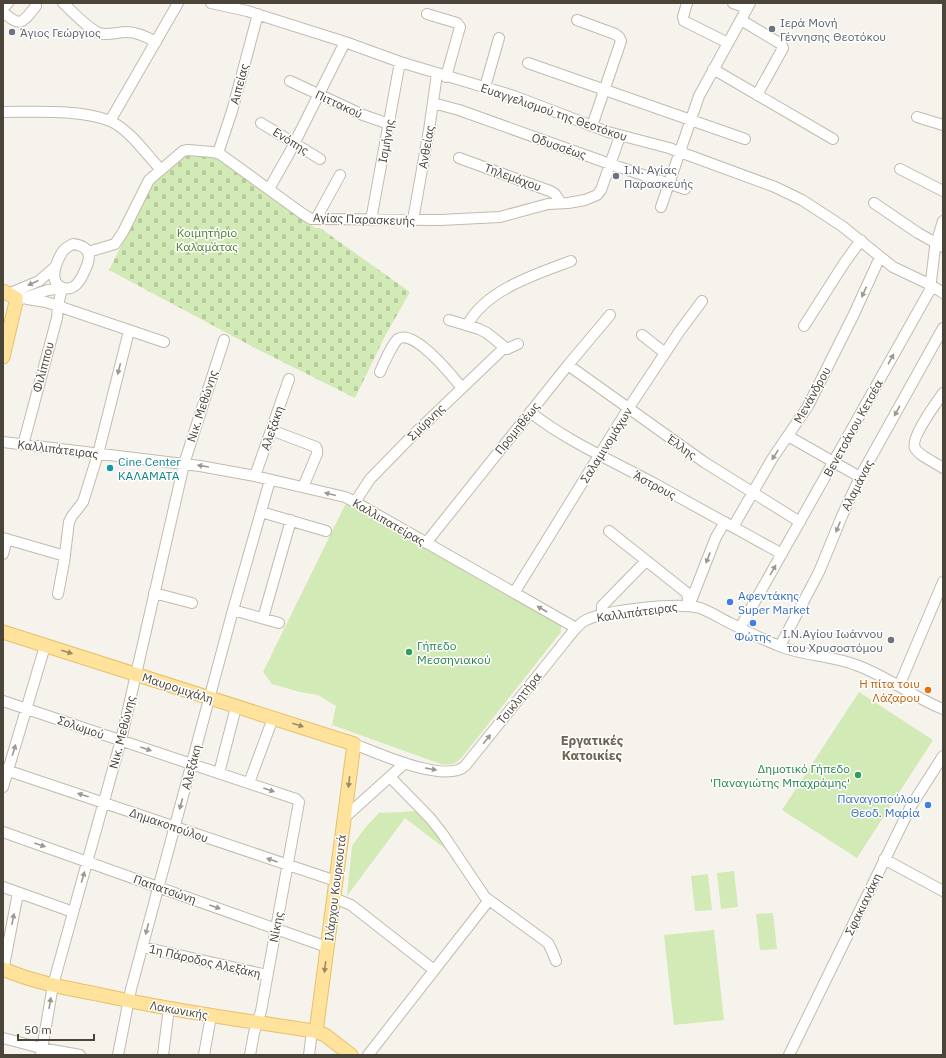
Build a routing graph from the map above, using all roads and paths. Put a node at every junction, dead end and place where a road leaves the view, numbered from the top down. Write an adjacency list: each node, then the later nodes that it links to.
1 (8, 3): 10 (street)
2 (63, 3): 17 (street)
3 (178, 3): 17 (street)
4 (211, 3): 9 (street, Ευαγγελισμού της Θεοτόκου)
5 (687, 3): 19 (street)
6 (733, 3): 7 (street)
7 (749, 5): 15 (street)
8 (36, 6): 11 (street)
9 (248, 7): 12 (street, Ευαγγελισμού της Θεοτόκου)
10 (3, 8)
11 (3, 12)
12 (258, 14): 18 (street, Ευαγγελισμού της Θεοτόκου); 43 (street, Αιπείας)
13 (427, 14): 23 (street, Ανθείας)
14 (577, 20): 26 (street)
15 (741, 20): 19 (street); 27 (street)
16 (499, 38): 25 (street)
17 (156, 42): 33 (street)
18 (345, 42): 20 (street, Ευαγγελισμού της Θεοτόκου); 28 (street)
19 (728, 43): 22 (street)
20 (400, 62): 23 (street, Ευαγγελισμού της Θεοτόκου); 35 (street, Ισμήνης)
21 (528, 63): 26 (street)
22 (713, 69): 27 (street); 32 (street)
23 (441, 75): 25 (street, Ευαγγελισμού της Θεοτόκου); 29 (street, Ανθείας)
24 (290, 82): 28 (street, Πιττακού)
25 (485, 88): 36 (street, Ευαγγελισμού της Θεοτόκου)
26 (605, 89): 32 (street); 36 (street)
27 (757, 94): 40 (street)
28 (320, 95): 35 (street, Πιττακού); 41 (street)
29 (434, 103): 46 (street, Οδυσσέως); 59 (street, Ανθείας)
30 (3, 112): 33 (street)
31 (917, 116): 37 (street)
32 (691, 120): 39 (street); 42 (street)
33 (110, 121): 48 (street)
34 (261, 123): 41 (street, Ενόπης)
35 (389, 124): 58 (street, Ισμήνης)
36 (592, 126): 38 (street, Ευαγγελισμού της Θεοτόκου)
37 (943, 126)
38 (620, 136): 42 (street, Ευαγγελισμού της Θεοτόκου); 46 (street, Αγίας Παρασκευής)
39 (745, 139)
40 (833, 139)
41 (295, 143): 45 (street, Ενόπης); 51 (street)
42 (680, 152): 50 (street); 61 (street, Ευαγγελισμού της Θεοτόκου)
43 (218, 153): 48 (street); 51 (street, Αγίας Παρασκευής)
44 (459, 158): 54 (street, Τηλεμάχου)
45 (320, 159)
46 (610, 164): 50 (street, Οδυσσέως); 54 (street, Αγίας Παρασκευής)
47 (900, 169): 53 (street)
48 (160, 170): 63 (street)
49 (340, 175): 57 (street)
50 (669, 183): 52 (street, Οδυσσέως); 56 (street)
51 (268, 188): 57 (street, Αγίας Παρασκευής)
52 (685, 189)
53 (943, 191)
54 (561, 203): 59 (street, Αγίας Παρασκευής)
55 (874, 203): 62 (street)
56 (661, 207)
57 (316, 219): 58 (street, Αγίας Παρασκευής)
58 (371, 220): 59 (street, Αγίας Παρασκευής)
59 (413, 220)
60 (943, 221): 62 (street, Βενετσάνου Κετσέα)
61 (861, 240): 64 (street, Ευαγγελισμού της Θεοτόκου); 76 (street)
62 (940, 245): 67 (street, Βενετσάνου Κετσέα)
63 (88, 252): 66 (street); 68 (street)
64 (880, 257): 67 (street, Ευαγγελισμού της Θεοτόκου); 94 (street, Μενάνδρου, one-way to 94)
65 (571, 261): 75 (street)
66 (55, 267): 68 (street); 70 (street, one-way to 70)
67 (931, 285): 69 (street, Ευαγγελισμού της Θεοτόκου); 99 (street, Βενετσάνου Κετσέα, one-way to 67)
68 (62, 288): 70 (street); 72 (street, Φιλίππου)
69 (943, 293)
70 (12, 295): 72 (street); 84 (main road)
71 (702, 301): 85 (street, Σαλαμινομάχων)
72 (58, 306): 78 (street); 96 (street, Φιλίππου)
73 (610, 315): 86 (street, Προμηθέως)
74 (449, 320): 75 (street)
75 (468, 324): 83 (street)
76 (804, 326)
77 (943, 328): 103 (street, Αλαμάνας, one-way to 103)
78 (129, 331): 81 (street); 97 (street, one-way to 97)
79 (642, 335): 85 (street)
80 (224, 340): 100 (street, Νικ. Μεθώνης)
81 (164, 342)
82 (518, 344): 83 (street)
83 (504, 348): 89 (street, Σμύρνης)
84 (4, 352)
85 (665, 352): 91 (street, Σαλαμινομάχων)
86 (568, 365): 91 (street, Έλλης); 92 (street, Προμηθέως)
87 (380, 372): 89 (street)
88 (289, 379): 93 (street, Αλεξάκη)
89 (462, 388): 107 (street, Σμύρνης)
90 (943, 393): 101 (street)
91 (628, 409): 98 (street, Σαλαμινομάχων); 106 (street, Έλλης)
92 (530, 412): 98 (street, Άστρους); 115 (street, Προμηθέως)
93 (271, 430): 102 (street, Αλεξάκη); 105 (street)
94 (788, 436): 99 (street); 106 (street, Μενάνδρου, one-way to 106)
95 (3, 442): 96 (street, Καλλιπάτειρας)
96 (23, 445): 97 (street, Καλλιπάτειρας)
97 (98, 454): 100 (street, Καλλιπάτειρας); 118 (street)
98 (600, 454): 111 (street, Άστρους); 122 (street, Σαλαμινομάχων)
99 (834, 462): 103 (street); 110 (street, Βενετσάνου Κετσέα)
100 (184, 464): 102 (street, Καλλιπατείρας, one-way to 100); 121 (street, Νικ. Μεθώνης)
101 (943, 468)
102 (255, 476): 104 (street, Καλλιπατείρας)
103 (860, 477): 135 (street, Αλαμάνας, one-way to 135)
104 (270, 480): 105 (street, Καλλιπατείρας); 108 (street, Αλεξάκη)
105 (303, 487): 107 (street, Καλλιπατείρας, one-way to 105)
106 (753, 492): 110 (street, Έλλης); 111 (street, Μενάνδρου)
107 (355, 502): 115 (street, Καλλιπατείρας)
108 (261, 512): 109 (street); 127 (street, Αλεξάκη)
109 (291, 520): 112 (street); 129 (street)
110 (800, 522): 117 (street, Βενετσάνου Κετσέα)
111 (729, 525): 117 (street, Άστρους); 126 (street, Μενάνδρου, one-way to 126)
112 (326, 531)
113 (609, 531): 119 (street)
114 (5, 538): 116 (street); 118 (street)
115 (426, 543): 122 (street, Καλλιπατείρας)
116 (3, 554)
117 (782, 554): 132 (street, Βενετσάνου Κετσέα, one-way to 117)
118 (65, 556): 123 (street)
119 (646, 561): 126 (street); 128 (street)
120 (943, 582): 124 (street)
121 (154, 593): 125 (street); 136 (street, Νικ. Μεθώνης)
122 (514, 593): 131 (street, Καλλιπατείρας, one-way to 122)
123 (58, 594)
124 (939, 600): 137 (street)
125 (192, 603)
126 (689, 606): 128 (street, Καλλιπάτειρας); 132 (street, Καλλιπάτειρας)
127 (232, 610): 129 (street); 138 (street, Αλεξάκη)
128 (602, 615): 131 (street, Καλλιπάτειρας)
129 (263, 618): 130 (street)
130 (280, 623)
131 (576, 628): 147 (street, Τσικλητήρα, one-way to 131)
132 (740, 628): 135 (street, Καλλιπάτειρας)
133 (3, 632): 134 (main road, Μαυρομιχάλη)
134 (45, 646): 136 (main road, Μαυρομιχάλη, one-way to 136); 141 (street)
135 (780, 646): 137 (street, Καλλιπάτειρας)
136 (137, 674): 138 (main road, Μαυρομιχάλη); 144 (street, Νικ. Μεθώνης)
137 (899, 686): 142 (street, Καλλιπάτειρας)
138 (209, 698): 140 (main road, Μαυρομιχάλη); 148 (street, Αλεξάκη)
139 (3, 701): 141 (street, Σολωμού)
140 (236, 707): 143 (main road, Μαυρομιχάλη); 150 (street)
141 (27, 709): 144 (street, Σολωμού); 149 (street, one-way to 141)
142 (943, 709)
143 (273, 718): 145 (main road, Μαυρομιχάλη, one-way to 145); 152 (street)
144 (121, 740): 148 (street, Σολωμού, one-way to 148); 155 (street, Νικ. Μεθώνης)
145 (354, 744): 147 (street); 156 (main road, Ιλάρχου Κουρκουτά, one-way to 156)
146 (943, 756): 159 (street, Σφακιανάκη)
147 (405, 763): 151 (street)
148 (192, 764): 150 (street, Σολωμού); 157 (street, Αλεξάκη, one-way to 157)
149 (6, 770): 153 (street); 155 (street, Δημακοπούλου, one-way to 149)
150 (219, 773): 152 (street, Σολωμού)
151 (390, 777): 156 (street); 168 (street)
152 (249, 783): 154 (street, Σολωμού, one-way to 154)
153 (3, 787)
154 (296, 799): 161 (street, Νίκης)
155 (104, 802): 157 (street, Δημακοπούλου); 160 (street, Νικ. Μεθώνης)
156 (344, 818): 162 (main road, Ιλάρχου Κουρκουτά)
157 (175, 827): 161 (street, Δημακοπούλου, one-way to 157); 164 (street, Αλεξάκη)
158 (3, 832): 160 (street, Παπατσώνη, one-way to 160)
159 (884, 859): 165 (street); 193 (street, Σφακιανάκη)
160 (87, 862): 164 (street, Παπατσώνη); 169 (street, Νικ. Μεθώνης, one-way to 160)
161 (288, 865): 162 (street, Δημακοπούλου); 170 (street, Νίκης)
162 (336, 881): 167 (main road, Ιλάρχου Κουρκουτά)
163 (3, 887): 166 (street)
164 (159, 887): 170 (street, Παπατσώνη, one-way to 170); 171 (street, Αλεξάκη, one-way to 171)
165 (943, 891)
166 (18, 893): 169 (street); 174 (street, one-way to 166)
167 (334, 898): 172 (main road, Ιλάρχου Κουρκουτά); 175 (street)
168 (489, 900): 173 (street); 175 (street)
169 (73, 912): 177 (street, Νικ. Μεθώνης)
170 (276, 929): 172 (street, Παπατσώνη); 176 (street, Νίκης)
171 (143, 947): 176 (street, 1η Πάροδος Αλεξάκη); 178 (street, Αλεξάκη)
172 (327, 947): 182 (main road, Ιλάρχου Κουρκουτά, one-way to 182)
173 (556, 961)
174 (3, 970): 177 (main road, Λακωνικής)
175 (434, 970): 192 (street)
176 (267, 975): 181 (street, Νίκης)
177 (53, 985): 178 (main road, Λακωνικής); 184 (street, Νικ. Μεθώνης, one-way to 177)
178 (128, 1001): 179 (main road, Λακωνικής); 186 (street, Αλεξάκη)
179 (169, 1008): 180 (main road, Λακωνικής); 187 (street)
180 (210, 1016): 181 (main road, Λακωνικής); 188 (street)
181 (258, 1022): 182 (main road, Λακωνικής); 189 (street, Νίκης)
182 (314, 1032): 190 (street); 191 (main road, Λακωνικής)
183 (3, 1038): 184 (street)
184 (41, 1052): 185 (street)
185 (80, 1055)
186 (118, 1055)
187 (163, 1055)
188 (204, 1055)
189 (250, 1055)
190 (309, 1055)
191 (351, 1055)
192 (368, 1055)
193 (790, 1055)

